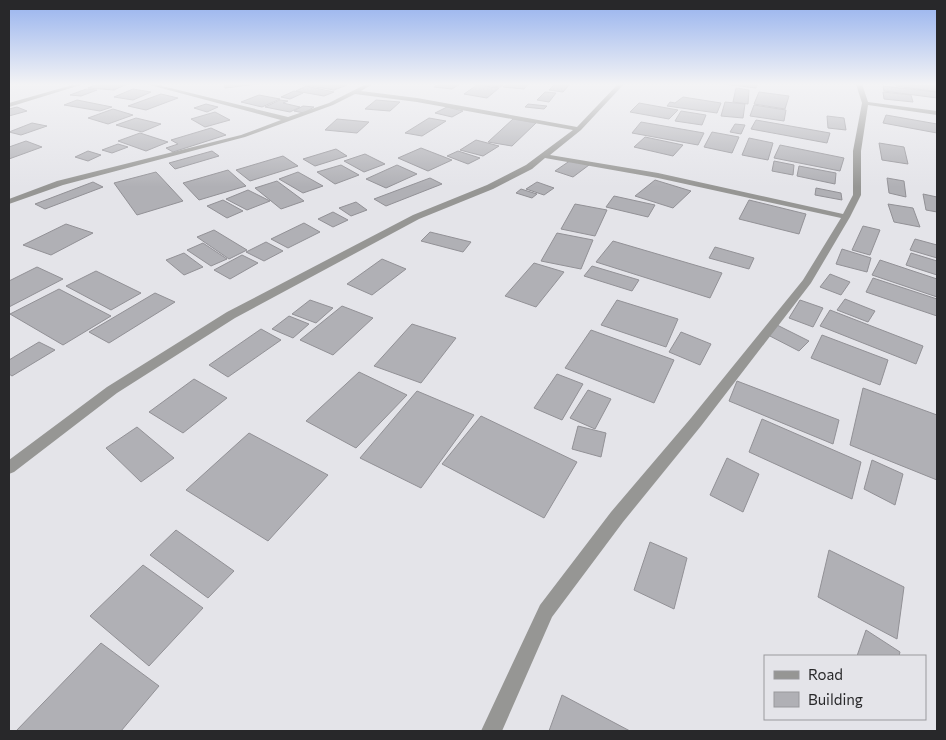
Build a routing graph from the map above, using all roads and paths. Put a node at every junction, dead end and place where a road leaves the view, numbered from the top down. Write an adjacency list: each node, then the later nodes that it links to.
1 (284, 119): 6 (street)
2 (294, 119): 6 (street)
3 (521, 119): 7 (street)
4 (589, 119): 7 (street)
5 (863, 119): 10 (street)
6 (290, 120): 9 (street)
7 (579, 129): 8 (street)
8 (545, 156): 10 (street); 11 (street)
9 (9, 202)
10 (846, 217): 12 (street)
11 (9, 468)
12 (491, 731)

